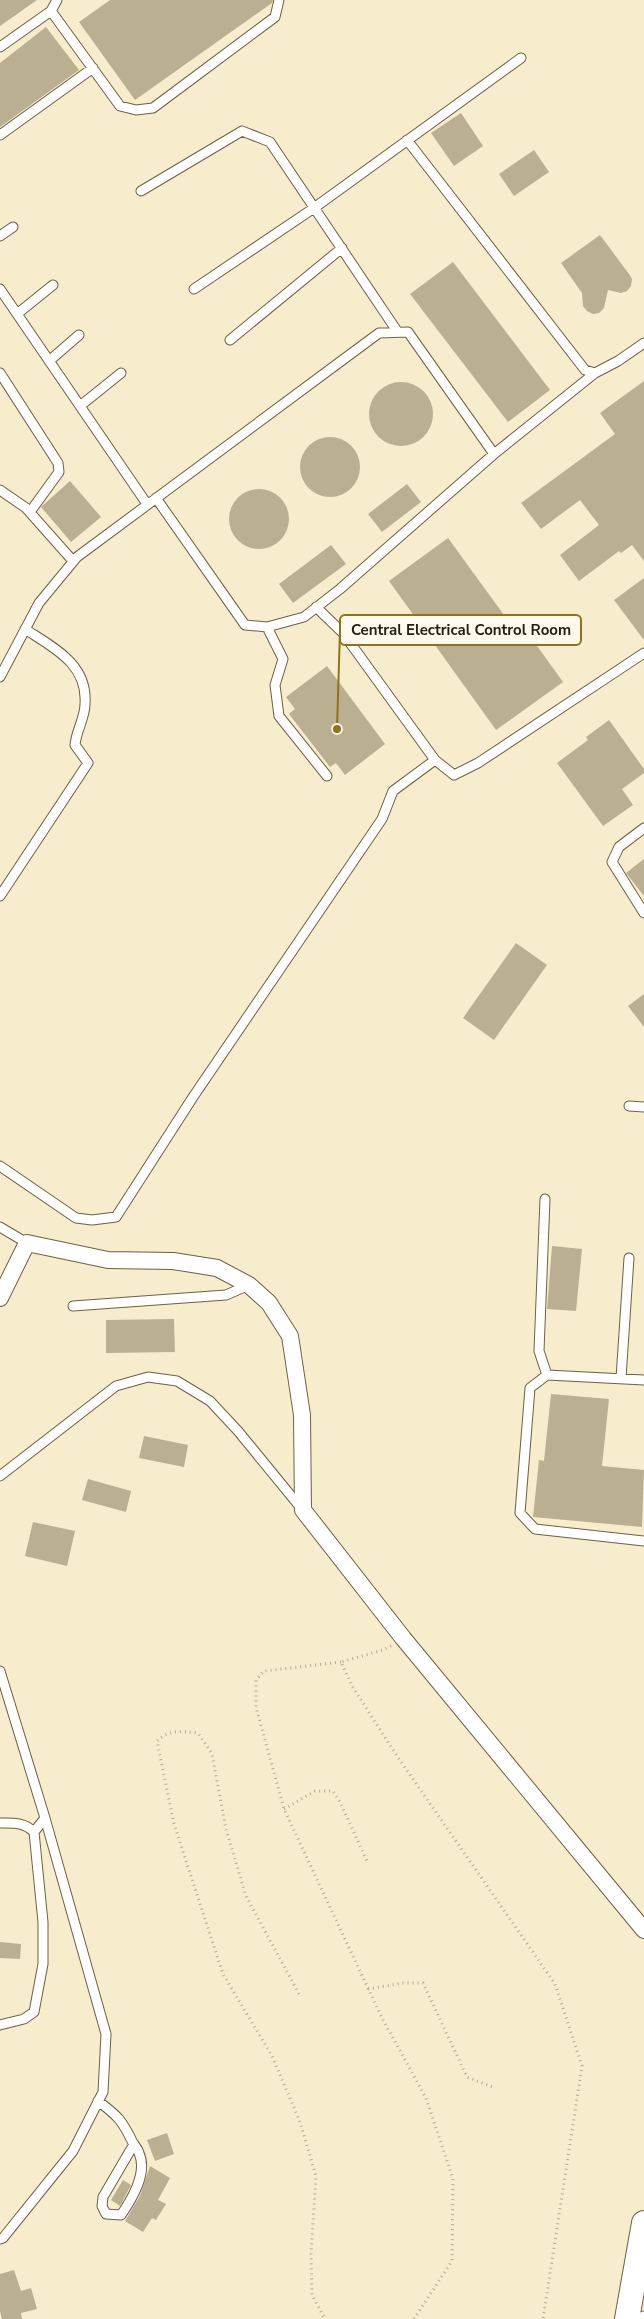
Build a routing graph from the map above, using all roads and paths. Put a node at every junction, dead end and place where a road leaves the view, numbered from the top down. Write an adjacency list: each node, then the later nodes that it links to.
1 (57, 0): 3 (lane)
2 (279, 0): 6 (lane)
3 (51, 11): 4 (lane); 6 (lane)
4 (0, 47)
5 (521, 58): 8 (lane)
6 (93, 68): 7 (lane)
7 (0, 136)
8 (407, 140): 10 (lane); 25 (lane)
9 (141, 191): 10 (lane)
10 (314, 208): 13 (lane); 16 (lane)
11 (13, 227): 12 (lane)
12 (0, 236)
13 (342, 248): 18 (lane); 20 (lane)
14 (53, 285): 17 (lane)
15 (0, 289): 17 (lane)
16 (194, 289)
17 (17, 314): 22 (lane)
18 (397, 331): 27 (lane); 29 (lane)
19 (79, 335): 22 (lane)
20 (230, 340)
21 (644, 343): 25 (lane)
22 (49, 361): 26 (lane)
23 (0, 373): 31 (lane)
24 (121, 373): 26 (lane)
25 (595, 373): 27 (lane)
26 (80, 406): 30 (lane)
27 (494, 454): 33 (lane)
28 (0, 490): 31 (lane)
29 (156, 498): 30 (lane); 34 (lane)
30 (148, 504): 32 (lane)
31 (30, 512): 32 (lane)
32 (73, 561): 35 (lane)
33 (316, 607): 34 (lane); 38 (lane)
34 (267, 627): 39 (lane)
35 (26, 629): 37 (lane); 41 (lane)
36 (644, 653): 38 (lane)
37 (0, 676)
38 (435, 760): 45 (lane)
39 (327, 776)
40 (644, 828): 42 (lane)
41 (0, 896)
42 (644, 913)
43 (629, 1106): 44 (lane)
44 (644, 1108)
45 (0, 1166)
46 (545, 1199): 53 (lane)
47 (0, 1227): 48 (lane)
48 (27, 1243): 50 (street); 51 (street)
49 (629, 1258): 54 (lane)
50 (249, 1285): 52 (lane); 57 (street)
51 (0, 1298)
52 (73, 1306)
53 (547, 1375): 54 (lane); 58 (lane)
54 (621, 1378): 55 (lane)
55 (644, 1380)
56 (0, 1476): 57 (lane)
57 (303, 1510): 59 (street)
58 (644, 1541)
59 (403, 1638): 60 (path); 67 (street)
60 (341, 1662): 62 (path); 79 (path)
61 (0, 1670): 63 (lane)
62 (284, 1810): 66 (path); 68 (path)
63 (45, 1818): 65 (lane); 72 (lane)
64 (0, 1823): 65 (lane)
65 (34, 1832): 70 (lane)
66 (367, 1861)
67 (644, 1930)
68 (368, 1990): 71 (path); 78 (path)
69 (299, 1994): 77 (path)
70 (0, 2025)
71 (495, 2088)
72 (98, 2101): 73 (lane); 75 (lane)
73 (134, 2144): 73 (lane)
74 (643, 2230): 80 (street)
75 (0, 2239)
76 (644, 2316): 81 (lane)
77 (325, 2319)
78 (414, 2319)
79 (542, 2319)
80 (627, 2319)
81 (637, 2319)

